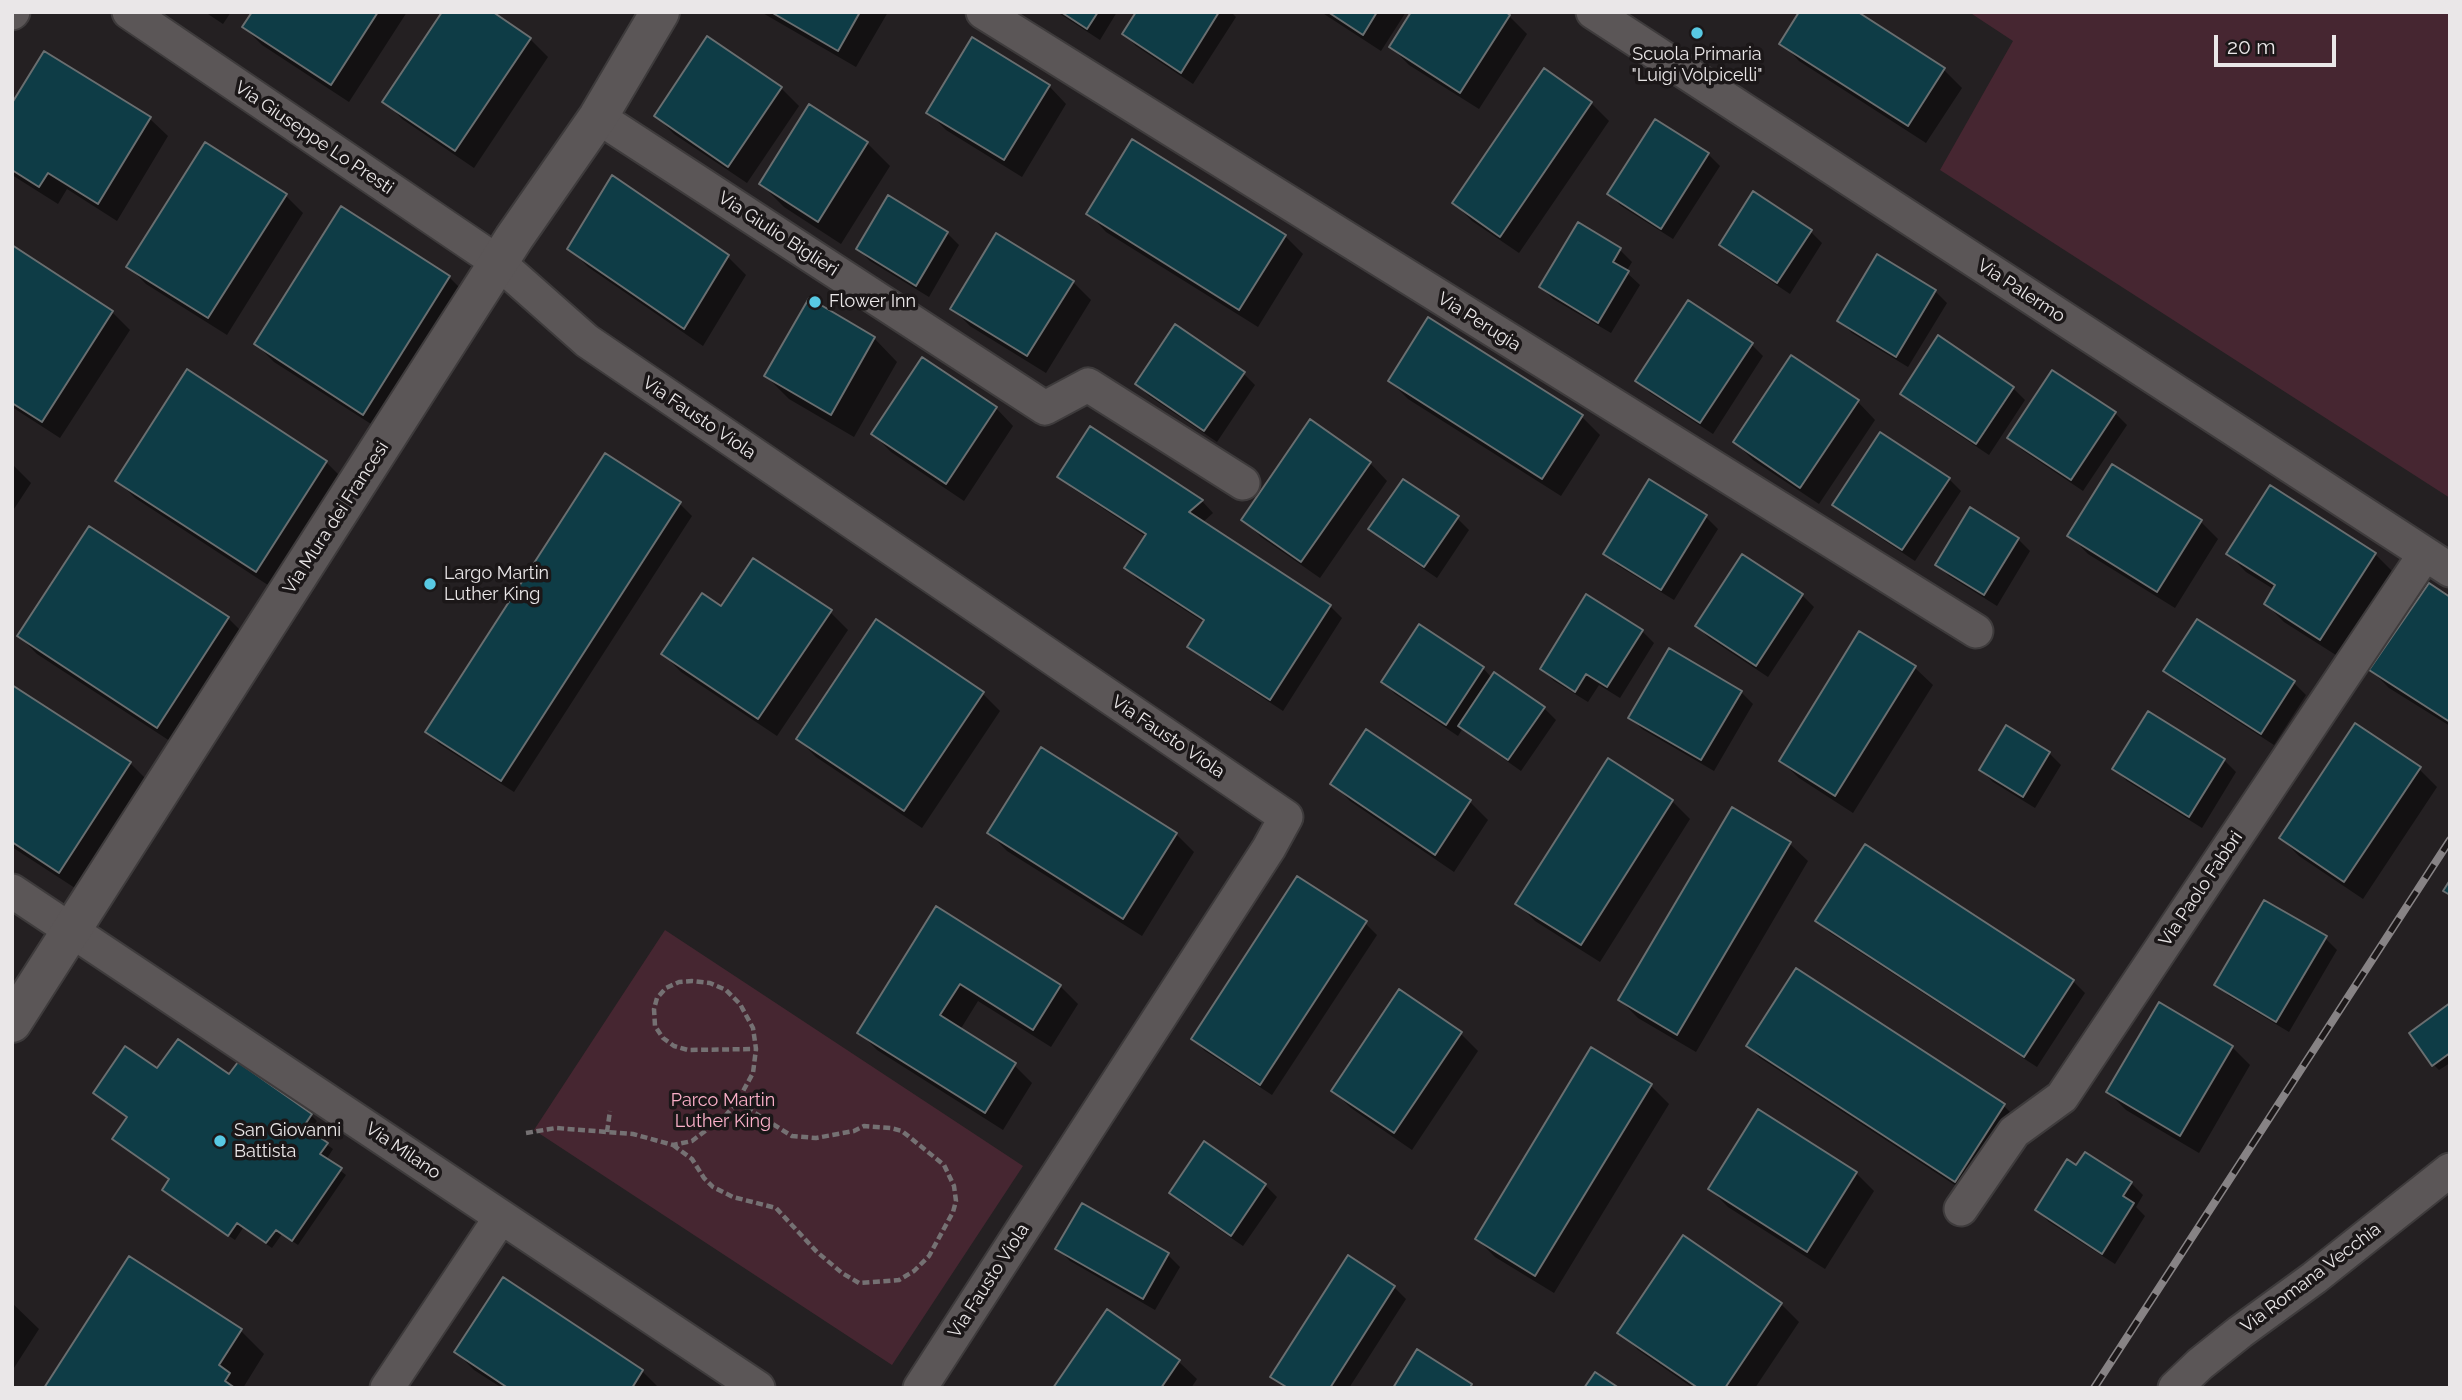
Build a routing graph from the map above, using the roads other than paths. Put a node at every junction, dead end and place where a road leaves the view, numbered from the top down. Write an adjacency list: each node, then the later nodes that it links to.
1 (129, 12): 6 (street, Via Giuseppe Lo Presti)
2 (660, 12): 5 (street, Via Mura dei Francesi)
3 (983, 12): 9 (street, Via Perugia)
4 (1593, 12): 8 (street, Via Palermo)
5 (598, 117): 6 (street, Via Mura dei Francesi); 7 (street, Via Giulio Biglieri)
6 (499, 263): 11 (street, Via Mura dei Francesi); 18 (street, Via Fausto Viola)
7 (1243, 483)
8 (2438, 562): 14 (street, Via Paolo Fabbri)
9 (1976, 631)
10 (12, 891): 11 (street, Via Milano)
11 (71, 931): 12 (street, Via Mura dei Francesi); 15 (street, Via Milano)
12 (12, 1023)
13 (2450, 1170): 19 (street, Via Romana Vecchia)
14 (1961, 1209)
15 (501, 1217): 16 (street); 17 (street, Via Milano)
16 (387, 1388)
17 (758, 1388)
18 (920, 1388)
19 (2175, 1388)

